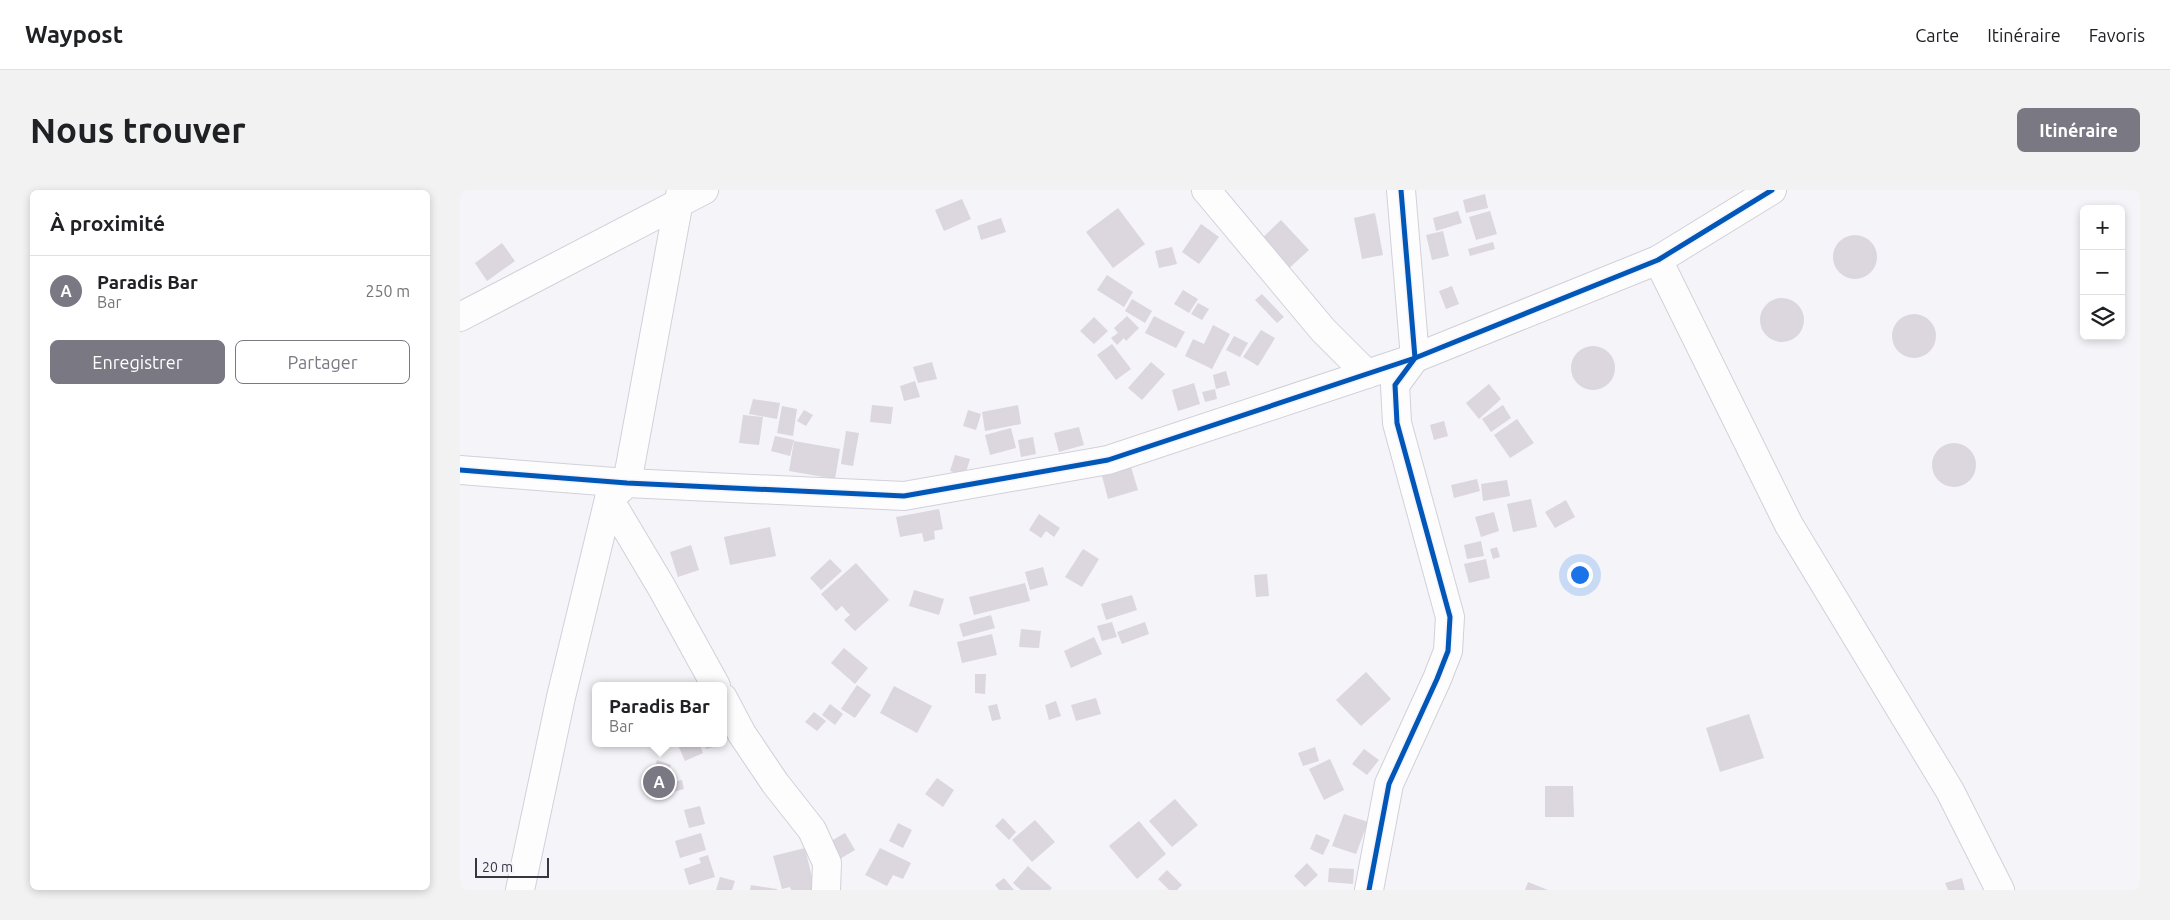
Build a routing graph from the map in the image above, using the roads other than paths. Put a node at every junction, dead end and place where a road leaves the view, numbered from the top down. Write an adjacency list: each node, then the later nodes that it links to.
1 (704, 190): 5 (street)
2 (1206, 190): 9 (street)
3 (1401, 190): 8 (street)
4 (1772, 190): 6 (street)
5 (680, 197): 7 (street); 11 (street)
6 (1658, 260): 8 (street); 17 (street)
7 (460, 317)
8 (1415, 358): 9 (street); 16 (street)
9 (1367, 374): 11 (street)
10 (460, 470): 11 (street)
11 (618, 491): 12 (street); 14 (street)
12 (714, 682)
13 (727, 706): 15 (street)
14 (520, 890)
15 (826, 890)
16 (1370, 890)
17 (2000, 890)

